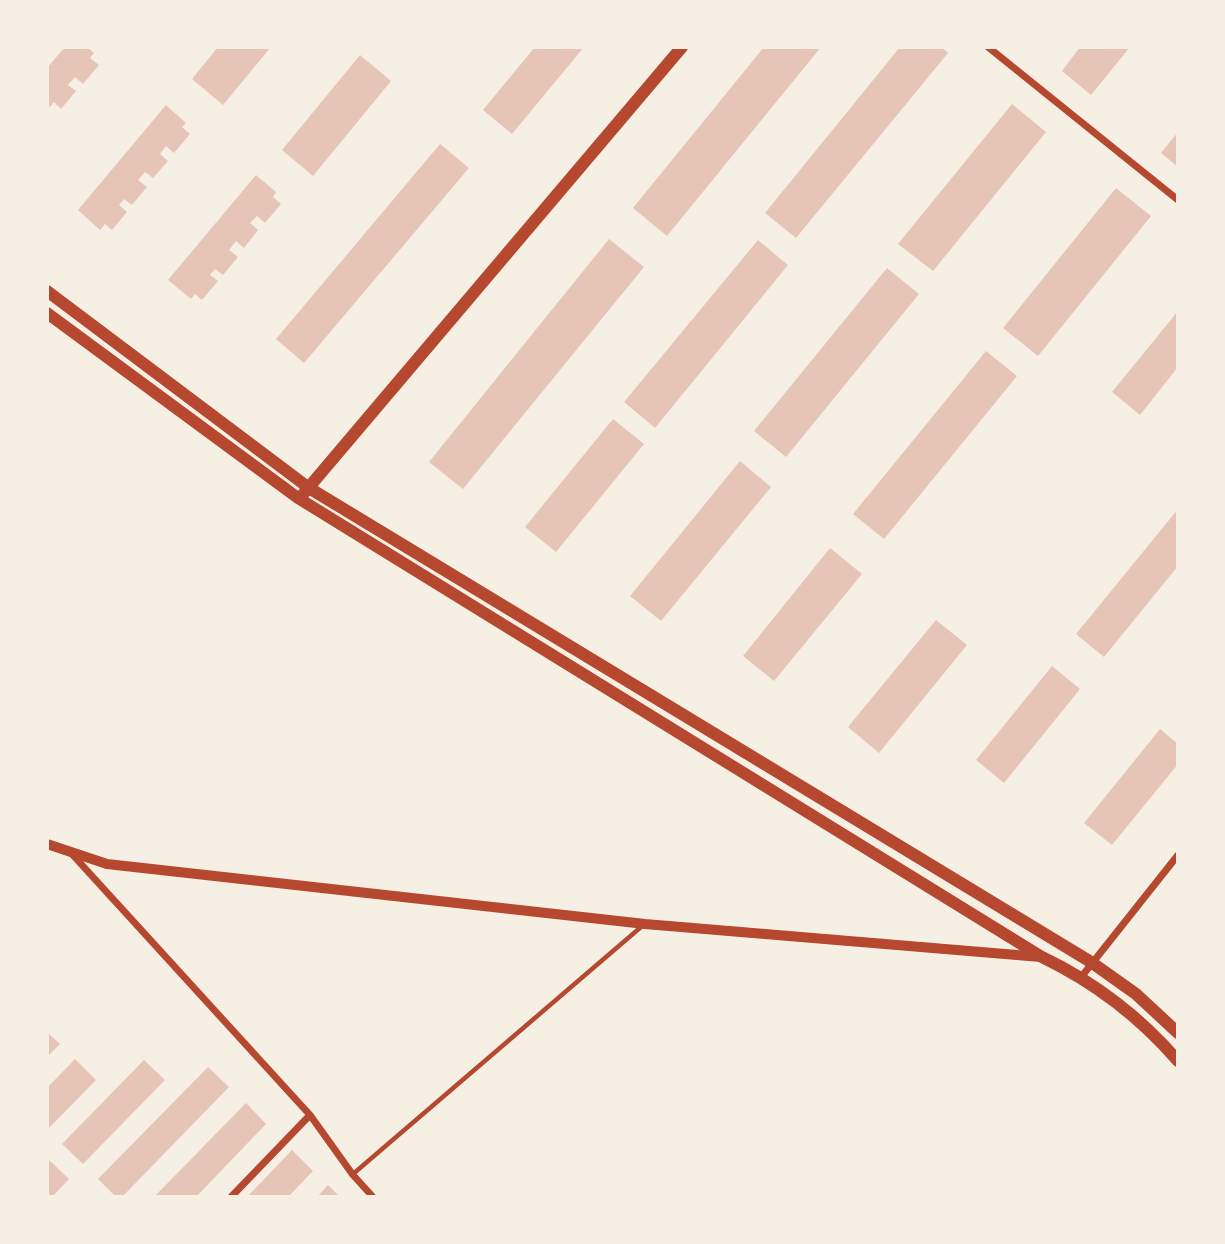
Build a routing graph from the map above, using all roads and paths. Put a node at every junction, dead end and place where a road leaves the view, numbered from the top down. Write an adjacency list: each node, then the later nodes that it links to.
1 (682, 47): 6 (main road)
2 (988, 47): 3 (street)
3 (1178, 200)
4 (47, 291): 6 (main road)
5 (47, 313): 7 (main road)
6 (309, 488): 7 (main road); 13 (main road)
7 (298, 498): 12 (main road)
8 (47, 844): 9 (street)
9 (70, 852): 11 (street); 17 (street)
10 (1178, 855): 13 (street)
11 (645, 923): 12 (street); 18 (lane)
12 (1042, 957): 14 (main road)
13 (1091, 962): 14 (street); 15 (main road)
14 (1082, 976): 16 (main road)
15 (1178, 1034)
16 (1178, 1061)
17 (310, 1115): 18 (street); 19 (street)
18 (352, 1175): 20 (street)
19 (232, 1197)
20 (373, 1197)

